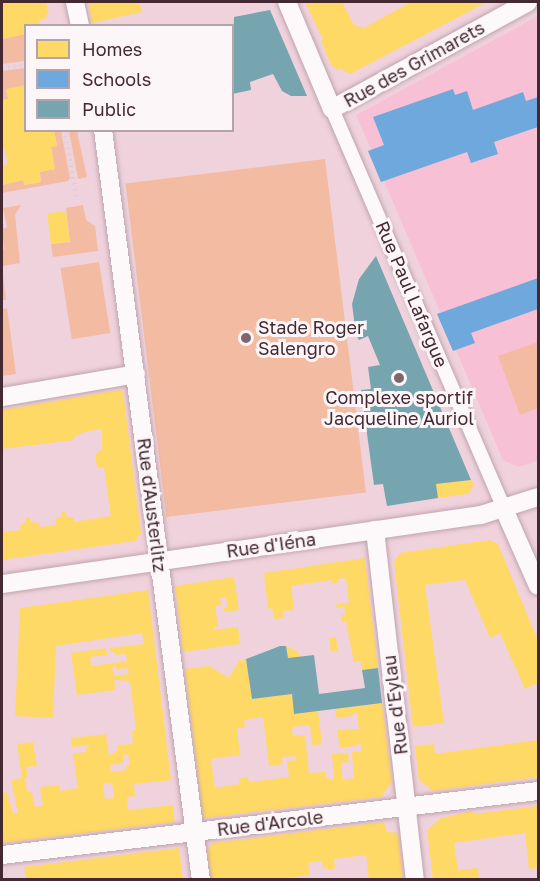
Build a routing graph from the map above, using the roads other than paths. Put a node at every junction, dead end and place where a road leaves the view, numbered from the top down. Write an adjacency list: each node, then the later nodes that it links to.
1 (75, 2): 4 (street)
2 (287, 2): 5 (street, Rue Paul Lafargue)
3 (528, 2): 5 (street, Rue des Grimarets)
4 (80, 24)
5 (332, 109): 10 (street, Rue Paul Lafargue)
6 (103, 132): 7 (street, Rue d'Austerlitz)
7 (136, 374): 8 (street); 12 (street, Rue d'Austerlitz)
8 (2, 397)
9 (538, 497): 10 (street, Rue d'Iéna)
10 (504, 509): 11 (street, Rue d'Iéna); 14 (street, Rue Paul Lafargue)
11 (375, 530): 12 (street, Rue d'Iéna); 16 (street, Rue d'Eylau)
12 (159, 561): 13 (street, Rue d'Iéna); 17 (street, Rue d'Austerlitz)
13 (2, 584)
14 (538, 586)
15 (538, 791): 16 (street, Rue d'Arcole)
16 (406, 807): 17 (street, Rue d'Arcole); 20 (street, Rue d'Eylau)
17 (195, 833): 18 (street, Rue d'Arcole); 19 (street, Rue d'Austerlitz)
18 (2, 855)
19 (201, 879)
20 (415, 879)

